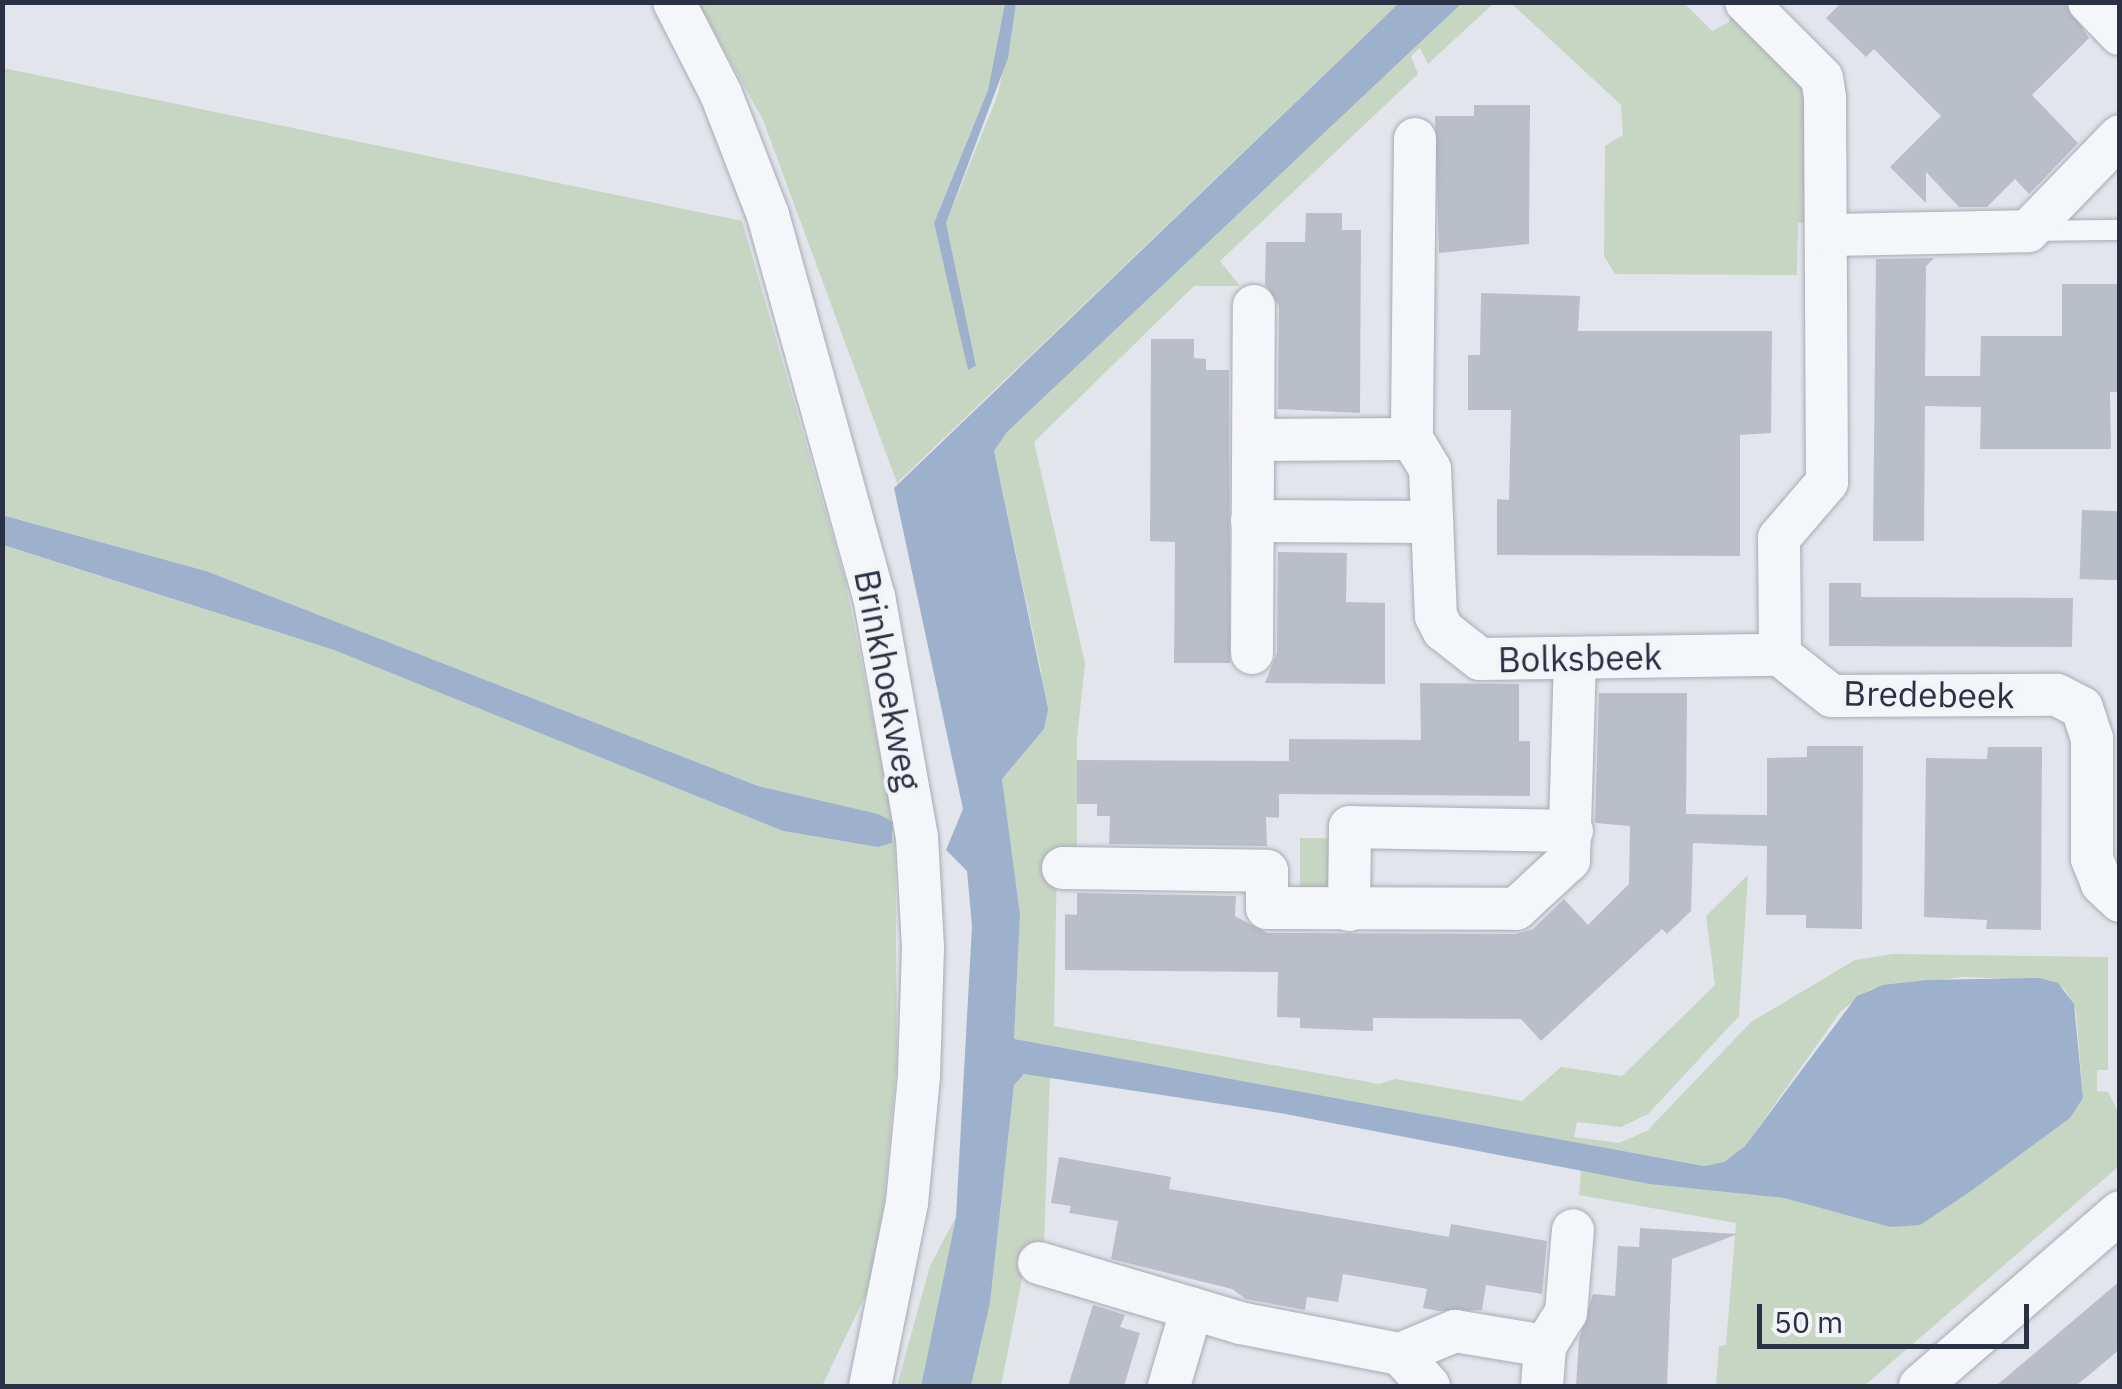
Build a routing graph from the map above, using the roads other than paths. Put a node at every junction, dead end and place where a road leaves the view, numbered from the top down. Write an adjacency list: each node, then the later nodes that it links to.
1 (674, 2): 29 (street, Brinkhoekweg)
2 (1746, 2): 9 (street)
3 (2089, 2): 4 (street)
4 (2120, 34)
5 (2120, 136): 8 (street)
6 (1415, 139): 11 (street, Bolksbeek)
7 (2120, 230): 8 (lane)
8 (2028, 231): 9 (street)
9 (1827, 235): 16 (street)
10 (1254, 306): 12 (street)
11 (1412, 439): 12 (street); 14 (street, Bolksbeek)
12 (1254, 440): 13 (street)
13 (1252, 522): 14 (street); 15 (street)
14 (1430, 522): 17 (street, Bolksbeek)
15 (1252, 653)
16 (1780, 655): 17 (street, Bolksbeek); 18 (street, Bredebeek)
17 (1576, 658): 19 (street)
18 (2101, 704): 21 (street, Bredebeek)
19 (1572, 830): 22 (street); 22 (street)
20 (1063, 868): 22 (street)
21 (2120, 902)
22 (1349, 910)
23 (2120, 1212): 32 (street)
24 (1573, 1230): 28 (street)
25 (1039, 1263): 26 (street)
26 (1192, 1308): 27 (street); 30 (street)
27 (1400, 1354): 28 (street); 31 (street)
28 (1544, 1366)
29 (870, 1386)
30 (1169, 1386)
31 (1429, 1386)
32 (1920, 1386)

